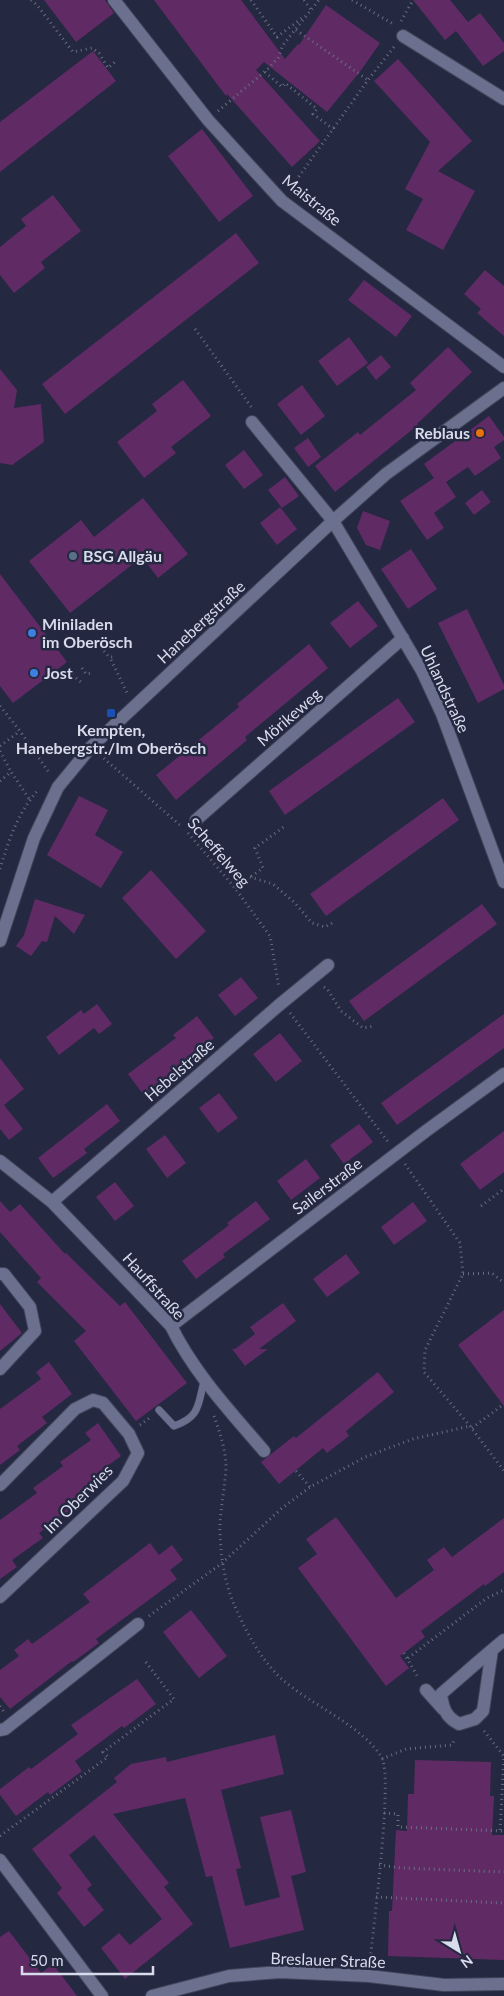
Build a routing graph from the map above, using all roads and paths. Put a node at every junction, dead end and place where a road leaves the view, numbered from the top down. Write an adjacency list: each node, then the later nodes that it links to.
1 (31, 0): 13 (path)
2 (114, 0): 17 (street, Maistraße)
3 (251, 0): 11 (path)
4 (304, 0): 8 (path)
5 (319, 0): 8 (path)
6 (352, 0): 10 (path)
7 (414, 0): 10 (path)
8 (312, 11): 9 (path); 11 (path)
9 (296, 30): 12 (path); 15 (path)
10 (400, 31): 15 (path); 16 (street)
11 (277, 37): 12 (path)
12 (283, 45): 14 (path)
13 (115, 62)
14 (265, 72): 17 (path); 18 (path)
15 (368, 80): 18 (path)
16 (504, 99)
17 (208, 120): 19 (street, Maistraße)
18 (333, 129): 19 (path)
19 (282, 201): 21 (street, Maistraße)
20 (195, 329): 23 (path)
21 (504, 367)
22 (504, 388): 24 (street, Hanebergstraße)
23 (252, 422): 24 (street, Uhlandstraße)
24 (333, 520): 25 (street, Uhlandstraße); 39 (street, Hanebergstraße)
25 (403, 638): 45 (street, Mörikeweg); 49 (street, Uhlandstraße)
26 (107, 644): 27 (path)
27 (129, 646)
28 (104, 651): 29 (path)
29 (116, 657)
30 (111, 660): 35 (path)
31 (82, 668): 33 (path)
32 (74, 672): 34 (path)
33 (93, 673)
34 (82, 682)
35 (127, 693)
36 (0, 706): 37 (path)
37 (20, 731): 38 (path); 43 (path)
38 (0, 746)
39 (90, 747): 43 (street, Hanebergstraße); 50 (path, Scheffelweg)
40 (0, 751): 41 (path)
41 (11, 772): 42 (path); 44 (path)
42 (0, 781)
43 (58, 787): 44 (path); 52 (street, Hanebergstraße)
44 (30, 800): 47 (path)
45 (196, 820)
46 (285, 826): 48 (path)
47 (0, 869)
48 (250, 877): 50 (path); 51 (path)
49 (504, 882)
50 (235, 888): 55 (path, Scheffelweg)
51 (334, 922)
52 (0, 941)
53 (328, 965): 54 (street, Hebelstraße)
54 (310, 979): 55 (street, Hebelstraße); 56 (path)
55 (282, 1003): 58 (path); 61 (street, Hebelstraße)
56 (374, 1026)
57 (504, 1074): 58 (street, Sailerstraße)
58 (397, 1153): 64 (path); 66 (street, Sailerstraße)
59 (0, 1161): 61 (street, Hauffstraße)
60 (504, 1189): 62 (path)
61 (52, 1202): 66 (street, Hauffstraße)
62 (480, 1206)
63 (0, 1274): 67 (street)
64 (463, 1274): 65 (path); 72 (path)
65 (504, 1283)
66 (171, 1326): 68 (street, Hauffstraße)
67 (0, 1369)
68 (204, 1380): 69 (street, Hauffstraße); 71 (lane)
69 (216, 1394): 74 (street, Hauffstraße); 79 (path)
70 (504, 1404): 72 (path)
71 (159, 1410): 73 (path)
72 (471, 1427): 76 (path); 78 (path)
73 (128, 1434): 77 (street, Im Oberwies); 81 (street, Im Oberwies)
74 (264, 1451)
75 (296, 1470): 78 (path)
76 (504, 1471)
77 (0, 1485)
78 (310, 1487): 79 (path)
79 (222, 1564): 82 (path); 94 (path)
80 (504, 1590): 86 (path)
81 (0, 1597)
82 (138, 1624): 92 (street)
83 (504, 1640): 84 (street)
84 (492, 1650): 90 (street); 91 (street)
85 (404, 1653): 86 (path)
86 (408, 1658): 88 (path)
87 (145, 1661): 97 (path)
88 (416, 1672)
89 (426, 1690): 90 (street)
90 (443, 1708): 91 (street)
91 (475, 1719): 96 (path)
92 (0, 1730)
93 (452, 1745): 94 (path)
94 (382, 1759): 95 (path)
95 (384, 1813): 96 (path); 99 (path)
96 (502, 1831)
97 (0, 1836)
98 (0, 1860): 105 (street)
99 (379, 1865): 100 (path); 101 (path)
100 (504, 1872)
101 (376, 1897): 102 (path); 103 (path)
102 (504, 1903)
103 (369, 1976): 104 (street, Breslauer Straße); 106 (street, Breslauer Straße)
104 (504, 1984)
105 (102, 1996)
106 (152, 1996)

